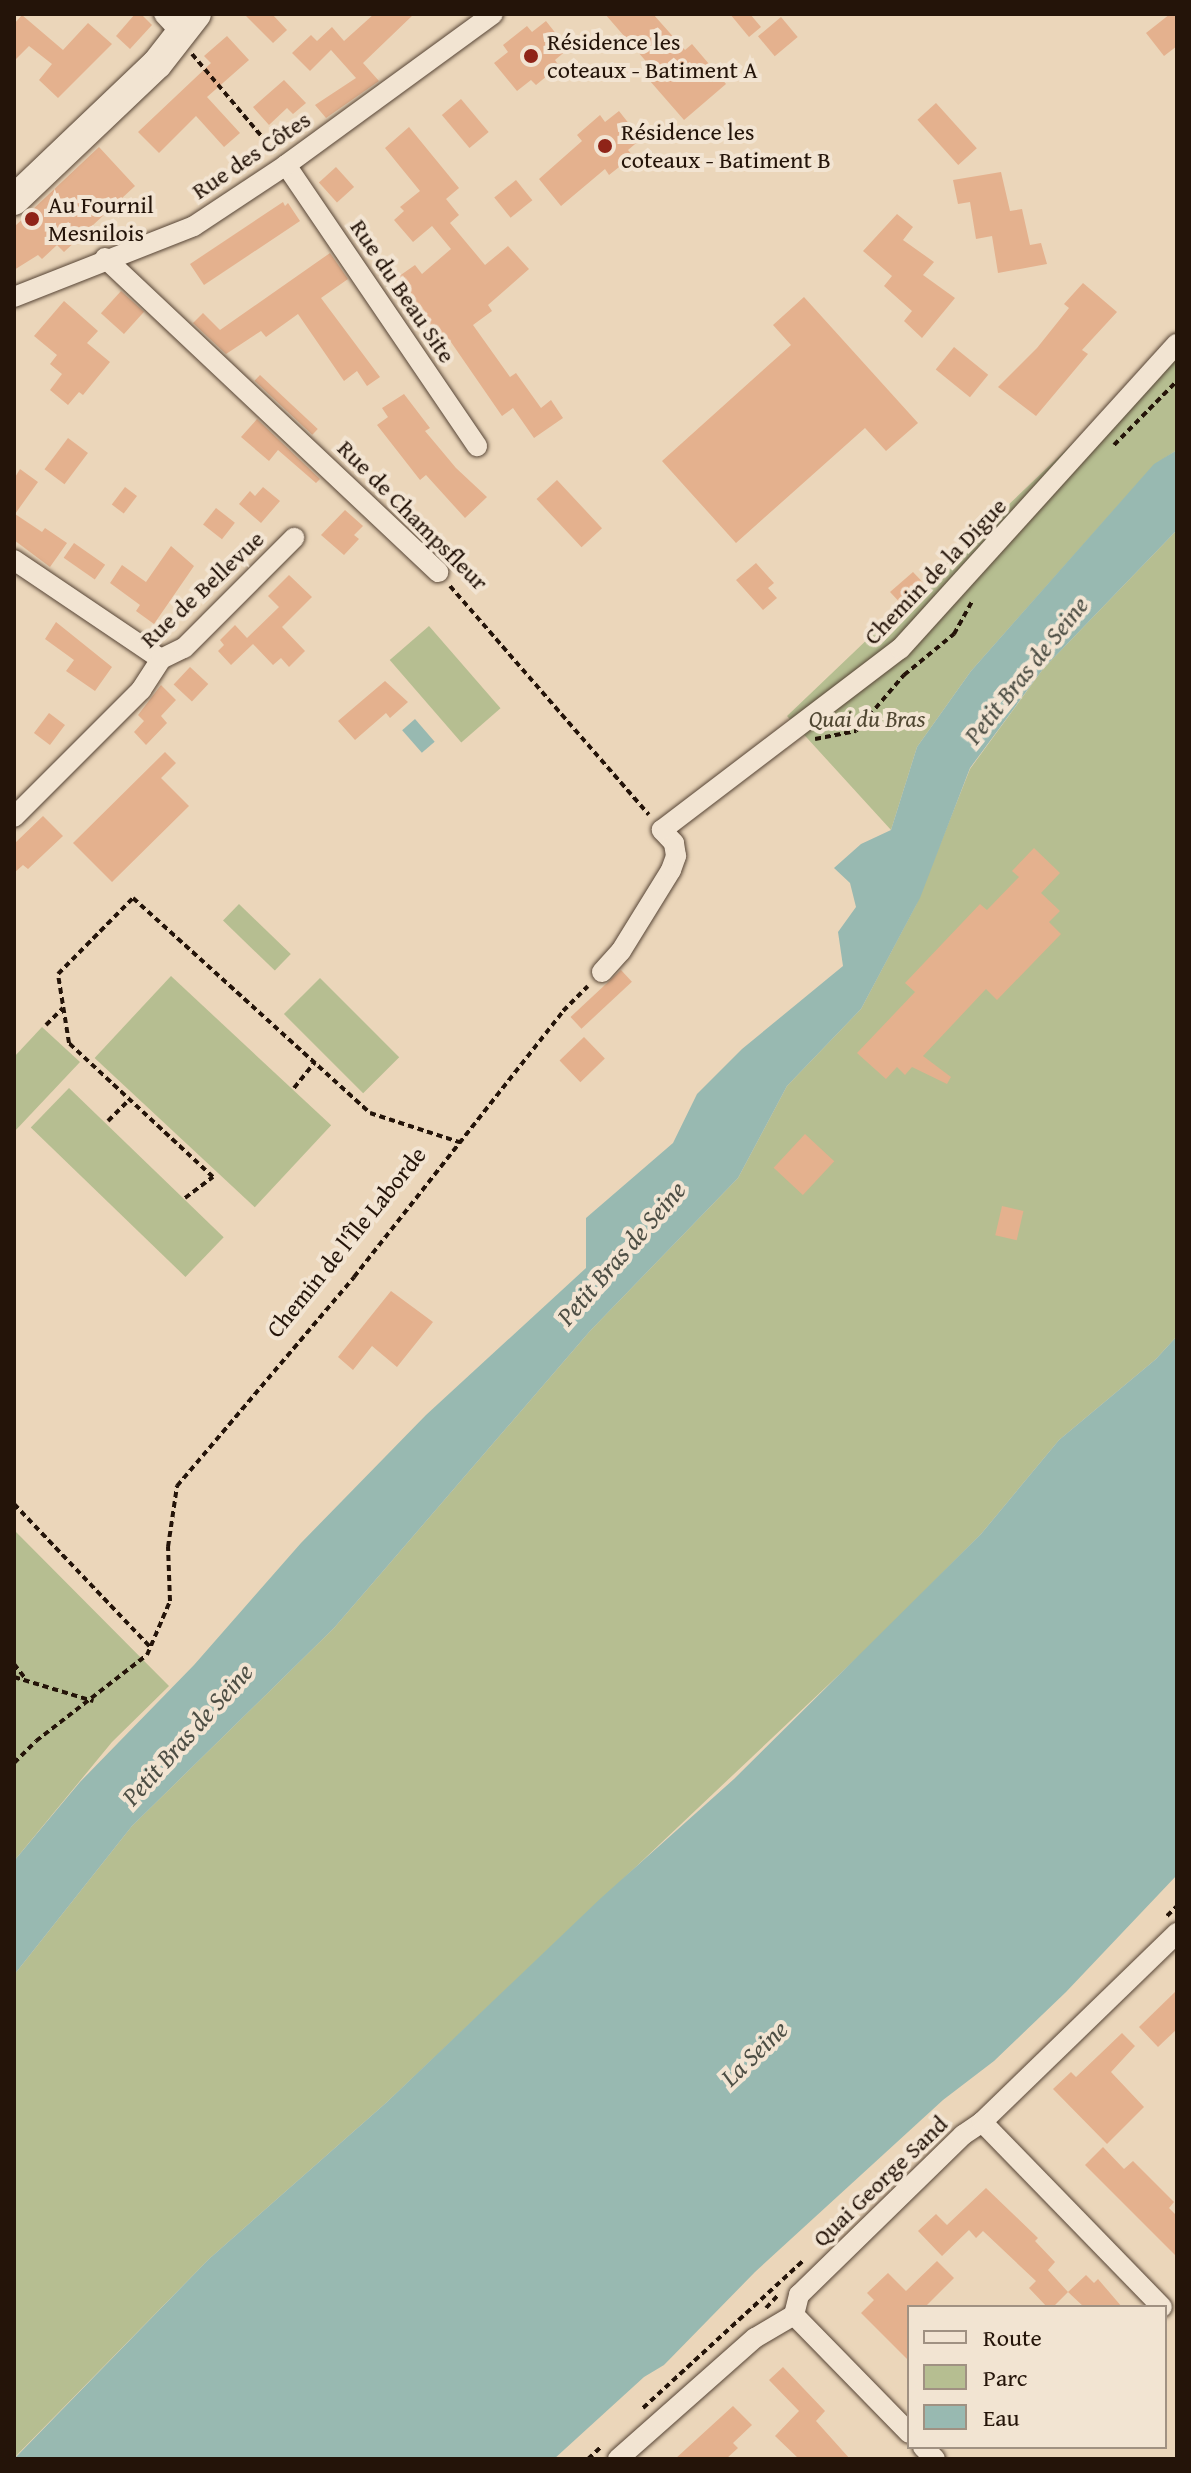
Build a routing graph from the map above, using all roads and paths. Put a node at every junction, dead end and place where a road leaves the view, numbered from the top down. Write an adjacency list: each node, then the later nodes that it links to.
1 (493, 14): 3 (street, Rue des Côtes)
2 (182, 27): 3 (path); 4 (main road)
3 (286, 165): 5 (street, Rue des Côtes); 8 (street, Rue du Beau Site)
4 (14, 200)
5 (105, 258): 6 (street, Rue des Côtes); 11 (street, Rue de Champsfleur)
6 (14, 297)
7 (1177, 344): 14 (street, Chemin de la Digue)
8 (477, 446)
9 (294, 538): 12 (street, Rue de Bellevue)
10 (14, 560): 12 (street)
11 (438, 572): 14 (path, Rue de Champsfleur)
12 (161, 659): 13 (street, Rue de Bellevue)
13 (14, 817)
14 (662, 830): 15 (street)
15 (602, 972): 22 (path, Chemin de l'Île Laborde)
16 (63, 1008): 17 (path); 18 (path); 20 (path)
17 (46, 1025)
18 (316, 1061): 19 (path); 22 (path)
19 (294, 1088)
20 (130, 1100): 21 (path); 23 (path)
21 (108, 1121)
22 (459, 1142): 25 (path, Chemin de l'Île Laborde)
23 (185, 1198)
24 (14, 1504): 25 (path)
25 (151, 1647): 29 (path, Chemin de l'Île Laborde)
26 (14, 1664): 28 (path)
27 (14, 1677): 28 (path)
28 (25, 1679): 29 (path)
29 (93, 1701): 30 (path, Chemin de l'Île Laborde)
30 (14, 1763)
31 (1173, 1945): 32 (street, Quai George Sand)
32 (982, 2122): 33 (street); 34 (street, Quai George Sand)
33 (1161, 2305)
34 (794, 2315): 35 (street); 36 (street)
35 (907, 2431)
36 (618, 2459)

